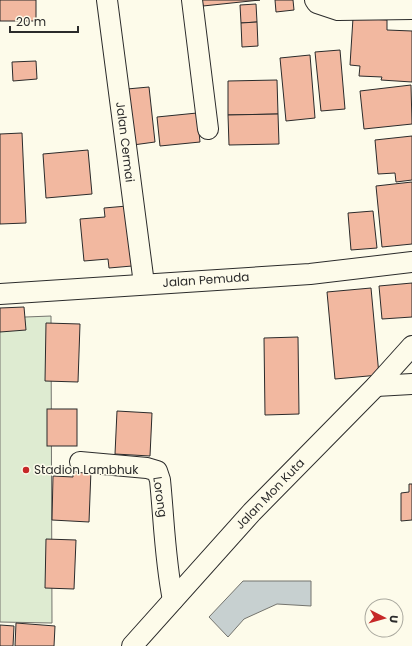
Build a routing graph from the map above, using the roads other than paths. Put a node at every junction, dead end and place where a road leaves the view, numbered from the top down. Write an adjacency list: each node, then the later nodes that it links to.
1 (107, 0): 7 (street, Jalan Cermai)
2 (192, 0): 5 (street)
3 (315, 0): 4 (street)
4 (412, 9)
5 (208, 130)
6 (412, 262): 7 (street, Jalan Pemuda)
7 (144, 284): 8 (street, Jalan Pemuda)
8 (0, 294)
9 (412, 346): 11 (street, Jalan Mon Kuta)
10 (412, 384): 11 (street)
11 (376, 386): 13 (street, Jalan Mon Kuta)
12 (80, 462): 13 (street, Lorong)
13 (173, 600): 14 (street, Jalan Mon Kuta)
14 (132, 646)

